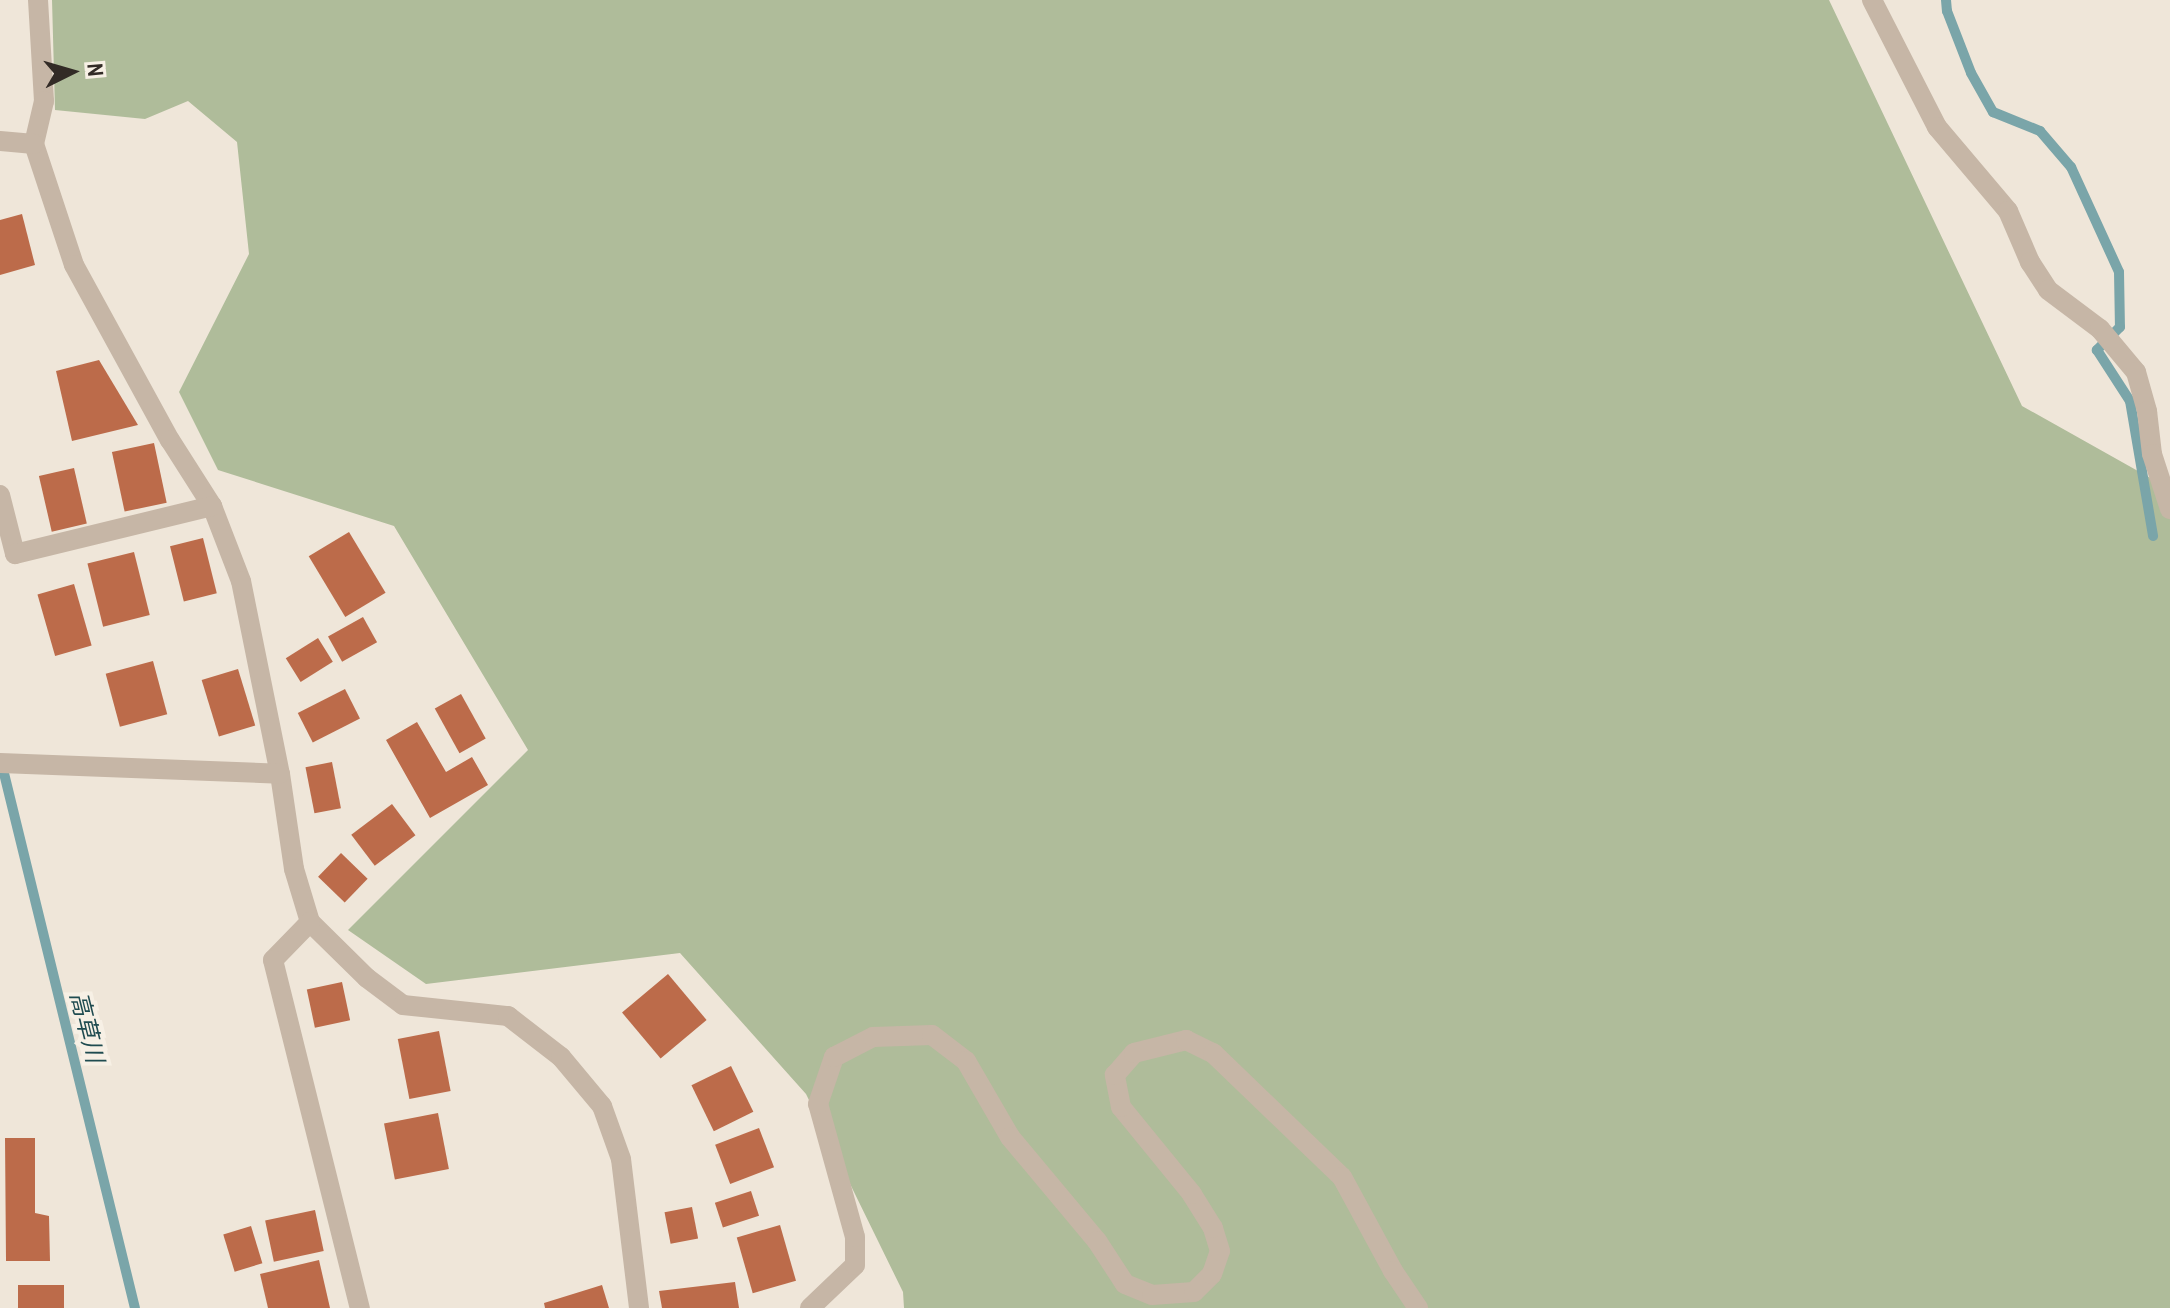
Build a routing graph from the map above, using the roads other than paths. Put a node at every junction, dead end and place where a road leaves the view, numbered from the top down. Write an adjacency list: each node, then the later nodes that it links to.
1 (38, 0): 4 (street)
2 (1872, 0): 7 (street)
3 (0, 141): 4 (street)
4 (34, 144): 6 (street)
5 (0, 495): 6 (street)
6 (212, 506): 9 (street)
7 (2170, 509)
8 (0, 763): 9 (street)
9 (280, 774): 10 (street)
10 (310, 922): 11 (street); 12 (street)
11 (360, 1308)
12 (639, 1308)
13 (810, 1308): 14 (street)
14 (1418, 1308)

